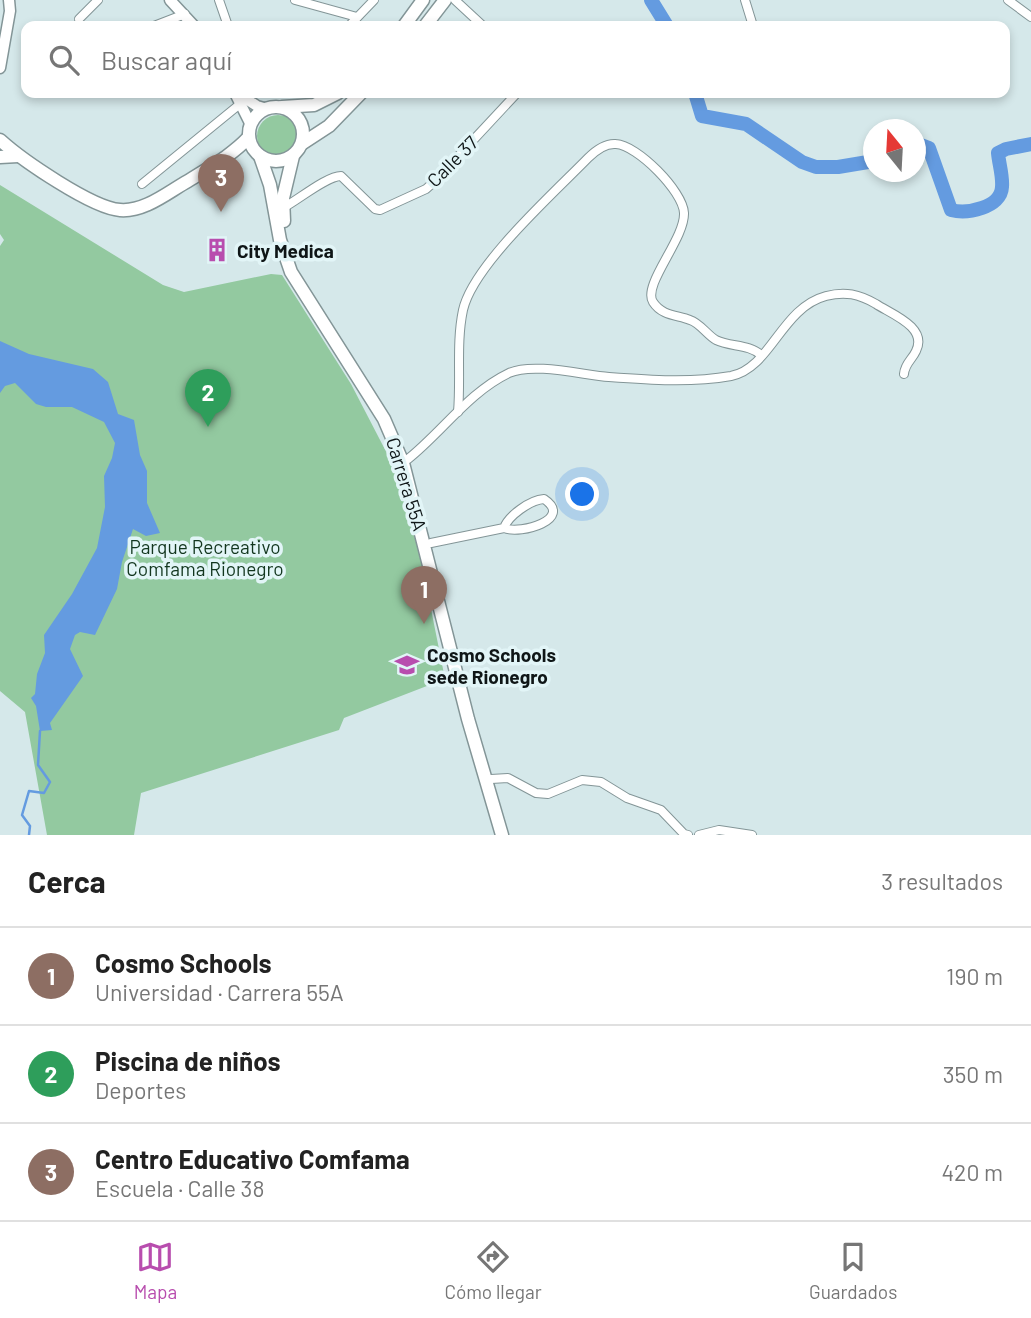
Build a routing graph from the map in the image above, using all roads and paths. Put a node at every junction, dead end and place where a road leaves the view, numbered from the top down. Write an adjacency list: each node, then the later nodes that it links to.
1 (9, 0): 23 (street)
2 (98, 0): 14 (street)
3 (170, 0): 11 (street)
4 (219, 0): 17 (street)
5 (295, 0): 12 (street)
6 (374, 0): 12 (street)
7 (423, 0): 19 (main road)
8 (746, 0): 22 (street)
9 (1008, 0): 13 (street)
10 (447, 1): 20 (main road); 21 (street)
11 (185, 15): 15 (street); 16 (street)
12 (358, 17): 18 (street)
13 (1031, 17)
14 (79, 19)
15 (168, 21)
16 (190, 21)
17 (224, 21)
18 (354, 21)
19 (408, 21)
20 (429, 21)
21 (476, 21)
22 (752, 21)
23 (0, 68)
24 (237, 98): 40 (street)
25 (238, 98): 31 (street)
26 (240, 98): 30 (street)
27 (328, 98): 30 (main road)
28 (356, 98): 33 (main road)
29 (512, 98): 41 (street, Calle 37)
30 (273, 108): 31 (main road); 33 (main road)
31 (249, 126): 34 (main road); 34 (main road); 35 (main road)
32 (1, 140): 36 (main road)
33 (303, 143): 37 (main road)
34 (240, 147): 39 (main road)
35 (258, 155): 37 (main road); 39 (main road); 49 (main road, Carrera 55A)
36 (18, 156): 38 (main road); 39 (main road)
37 (293, 156): 41 (main road, Carrera 55A)
38 (0, 158)
39 (228, 158)
40 (142, 184)
41 (283, 208): 45 (main road, Carrera 55A)
42 (761, 355): 43 (street); 44 (street); 44 (street)
43 (904, 373)
44 (458, 412): 45 (street)
45 (408, 459): 47 (main road, Carrera 55A)
46 (504, 528): 46 (street); 47 (street)
47 (431, 543): 48 (main road, Carrera 55A)
48 (491, 779): 50 (main road, Carrera 55A); 51 (street)
49 (502, 835)
50 (508, 835)
51 (688, 835)
52 (699, 835): 53 (street)
53 (752, 835)

